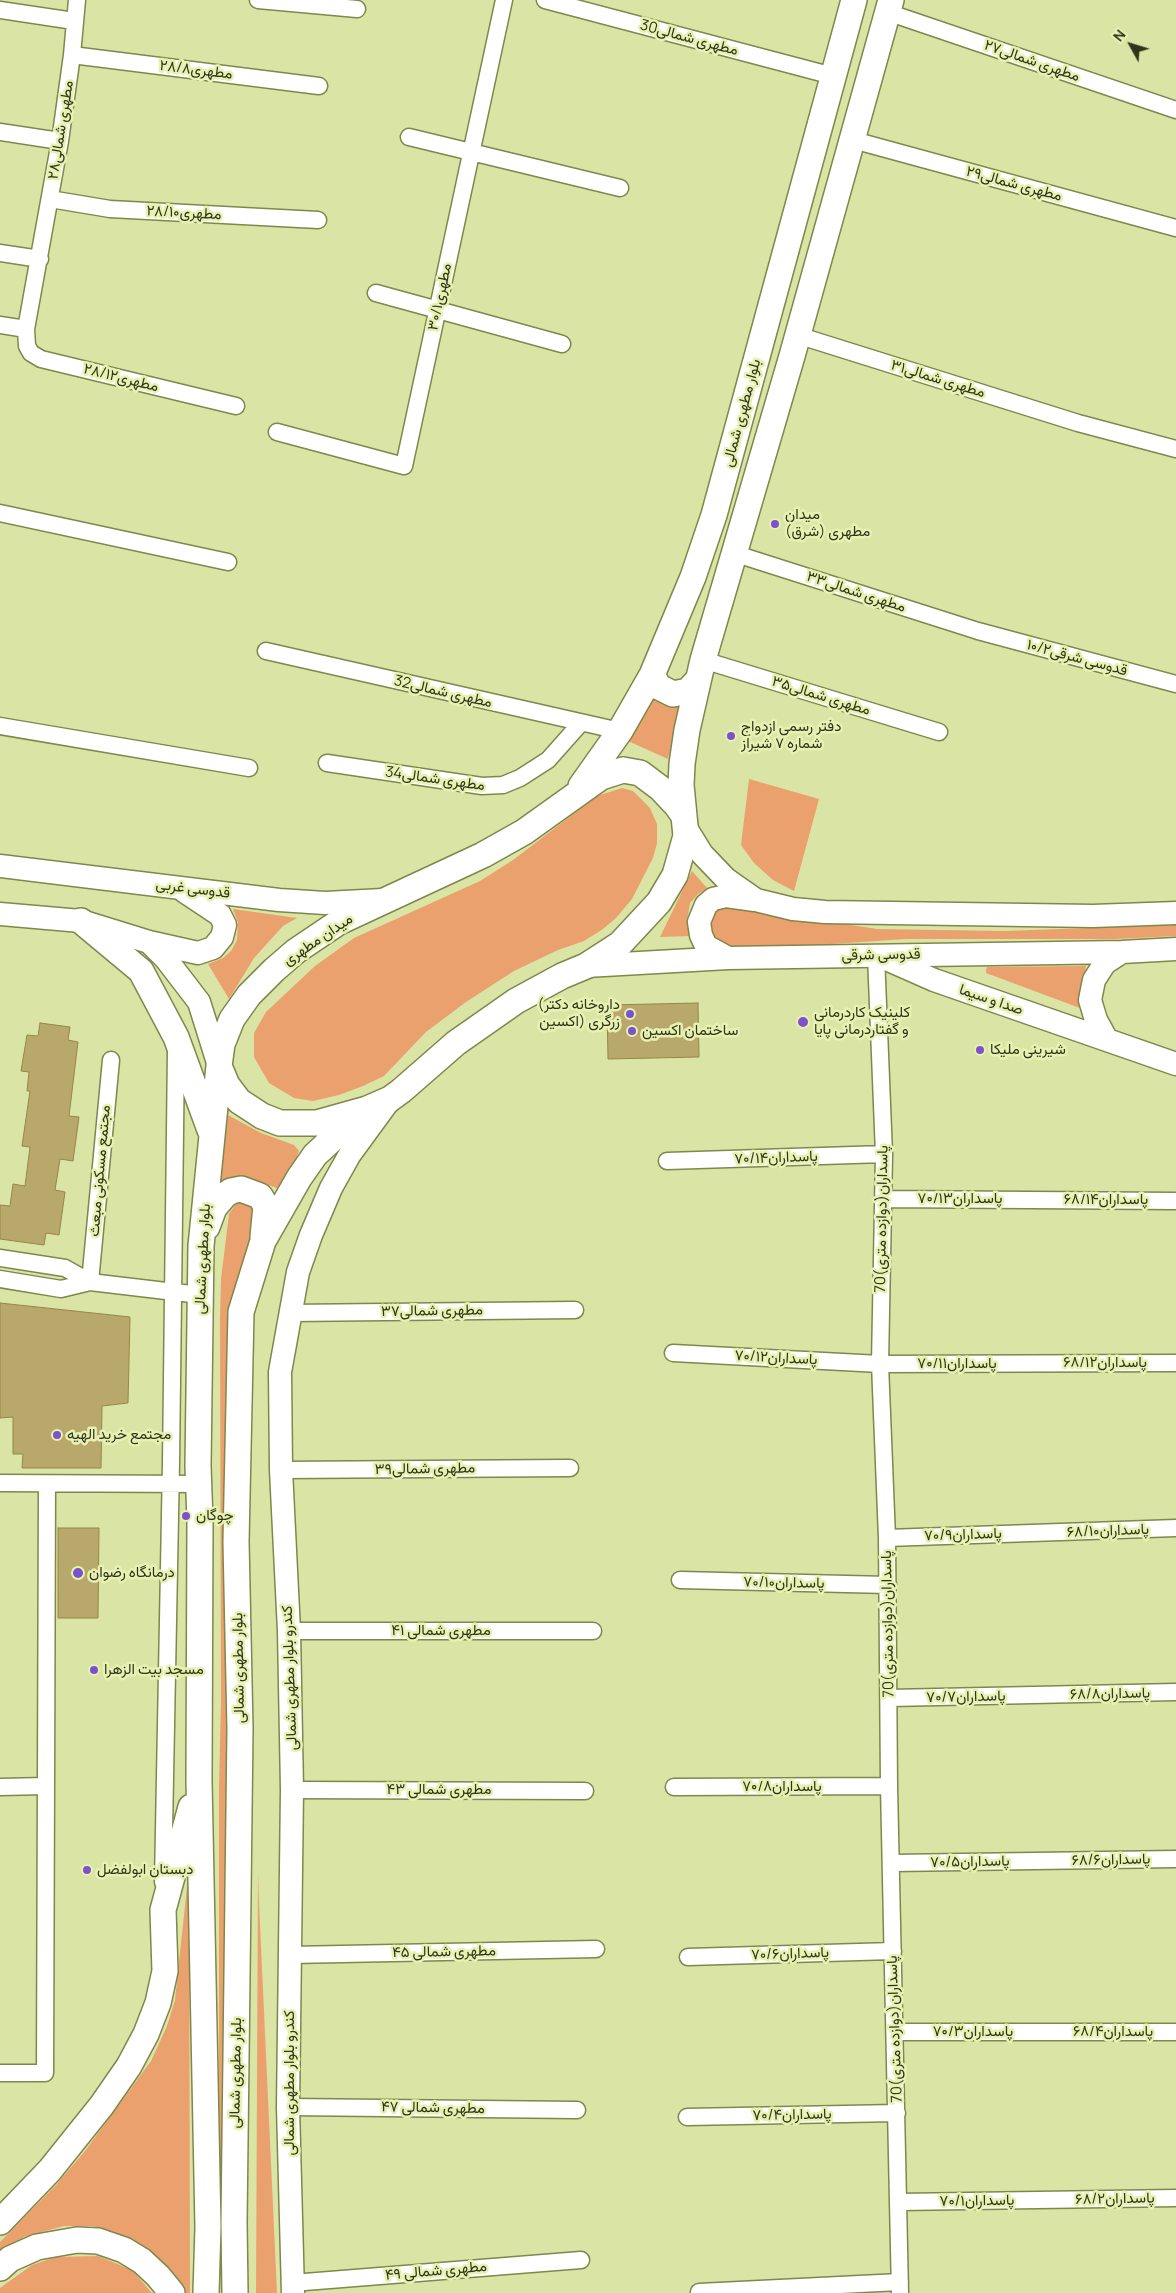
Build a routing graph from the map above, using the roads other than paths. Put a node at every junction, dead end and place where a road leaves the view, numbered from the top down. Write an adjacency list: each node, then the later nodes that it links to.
1 (77, 0): 9 (street, مطهرى شمالى۲۸)
2 (258, 0): 7 (street)
3 (504, 0): 18 (street, مطهری۳۰/۱)
4 (545, 0): 11 (street, مطهرى شمالى30)
5 (854, 0): 11 (main road, بلوار مطهرى شمالى)
6 (889, 6): 13 (street, مطهرى شمالى۲۷); 16 (main road, بلوار مطهرى شمالى)
7 (357, 9)
8 (0, 10): 9 (street)
9 (74, 21): 10 (street, مطهرى شمالى۲۸)
10 (72, 55): 12 (street, مطهری۲۸/۸); 17 (street, مطهرى شمالى۲۸)
11 (833, 76): 40 (main road, بلوار مطهرى شمالى)
12 (319, 86)
13 (1176, 110)
14 (0, 132): 17 (street)
15 (409, 137): 18 (street)
16 (853, 140): 22 (street, مطهرى شمالى۲۹); 29 (main road, بلوار مطهرى شمالى)
17 (60, 141): 20 (street, مطهرى شمالى۲۸)
18 (472, 151): 19 (street); 26 (street, مطهری۳۰/۱)
19 (620, 188)
20 (50, 199): 21 (street, مطهری۲۸/۱۰); 24 (street, مطهرى شمالى۲۸)
21 (318, 220)
22 (1176, 228)
23 (0, 252): 24 (street)
24 (40, 259): 28 (street, مطهرى شمالى۲۸)
25 (376, 293): 26 (street)
26 (437, 311): 30 (street); 32 (street, مطهری۳۰/۱)
27 (0, 325): 28 (street)
28 (26, 329): 31 (street, مطهری۲۸/۱۲)
29 (797, 335): 33 (street, مطهرى شمالى۳۱); 35 (main road, بلوار مطهرى شمالى)
30 (562, 344)
31 (236, 406)
32 (277, 432)
33 (1176, 449)
34 (0, 513): 36 (street)
35 (734, 553): 37 (street, مطهرى شمالى۳۳); 39 (main road, بلوار مطهرى شمالى)
36 (228, 562)
37 (978, 631): 41 (street, قدوسی شرقی۱۰/۲)
38 (266, 652): 42 (street, 32مطهرى شمالى)
39 (700, 670): 40 (main road); 45 (street, مطهرى شمالى۳۵); 49 (main road, بلوار مطهرى شمالى)
40 (652, 675): 44 (main road, بلوار مطهرى شمالى)
41 (1176, 684)
42 (580, 724): 44 (street, 32مطهرى شمالى); 46 (street, 34مطهرى شمالى)
43 (0, 726): 47 (street)
44 (620, 731): 48 (main road, بلوار مطهرى شمالى)
45 (939, 732)
46 (327, 763)
47 (249, 768)
48 (570, 801): 49 (main road, میدان مطهری); 52 (main road, میدان مطهری)
49 (685, 822): 53 (main road); 62 (main road)
50 (0, 866): 51 (main road, قدوسی غربی)
51 (175, 886): 52 (main road, قدوسی غربی); 57 (main road)
52 (386, 900): 67 (main road, میدان مطهری)
53 (756, 900): 54 (main road); 61 (main road)
54 (1176, 913)
55 (0, 914): 56 (main road)
56 (81, 921): 57 (main road); 63 (main road)
57 (150, 942): 67 (main road)
58 (1176, 949): 59 (main road, قدوسی شرقی)
59 (1122, 952): 60 (main road, قدوسی شرقی); 64 (main road)
60 (876, 955): 61 (main road, قدوسی شرقی); 64 (main road, صدا و سیما); 70 (street, 70پاسداران(دوازده متری))
61 (728, 958): 62 (main road, قدوسی شرقی)
62 (586, 966): 68 (main road)
63 (176, 1037): 69 (main road); 80 (street)
64 (1107, 1040): 66 (main road, صدا و سیما)
65 (111, 1060): 79 (street, مجتمع مسکونی مبعث)
66 (1176, 1064)
67 (219, 1066): 68 (main road); 69 (main road, بلوار مطهری شمالی)
68 (390, 1099): 75 (main road, بلوار مطهری شمالی); 83 (main road, کندرو بلوار مطهری شمالی)
69 (212, 1135): 76 (main road, بلوار مطهری شمالی)
70 (884, 1154): 71 (street, پاسداران۷۰/۱۴); 72 (street, 70پاسداران(دوازده متری))
71 (667, 1161)
72 (884, 1199): 73 (street, پاسداران۷۰/۱۳); 87 (street, 70پاسداران(دوازده متری))
73 (1036, 1200): 74 (street, پاسداران۶۸/۱۴)
74 (1176, 1201)
75 (263, 1241): 76 (main road); 138 (main road, بلوار مطهری شمالی)
76 (201, 1246): 81 (main road, بلوار مطهری شمالی)
77 (0, 1258): 79 (street)
78 (0, 1279): 79 (street)
79 (90, 1282): 80 (street)
80 (171, 1291): 81 (street); 92 (street)
81 (200, 1295): 93 (main road, بلوار مطهری شمالی)
82 (575, 1310): 83 (street, مطهرى شمالى۳۷)
83 (290, 1313): 89 (main road, کندرو بلوار مطهری شمالی)
84 (673, 1353): 87 (street, پاسداران۷۰/۱۲)
85 (1034, 1363): 86 (street, پاسداران۶۸/۱۲); 87 (street, پاسداران۷۰/۱۱)
86 (1176, 1363)
87 (880, 1364): 96 (street, 70پاسداران(دوازده متری))
88 (570, 1468): 89 (street, مطهرى شمالى۳۹)
89 (280, 1470): 99 (main road, کندرو بلوار مطهری شمالی)
90 (0, 1483): 91 (street)
91 (47, 1484): 92 (street); 105 (street)
92 (170, 1484): 93 (street); 114 (street)
93 (198, 1484): 104 (main road, بلوار مطهری شمالی)
94 (1176, 1528): 95 (street, پاسداران۶۸/۱۰)
95 (1040, 1533): 96 (street, پاسداران۷۰/۹)
96 (887, 1538): 98 (street, 70پاسداران(دوازده متری))
97 (680, 1580): 98 (street, پاسداران۷۰/۱۰)
98 (888, 1585): 103 (street, 70پاسداران(دوازده متری))
99 (289, 1631): 100 (street, ۴۱ مطهرى شمالى); 109 (main road, کندرو بلوار مطهری شمالی)
100 (593, 1631)
101 (1176, 1692): 102 (street, پاسداران۶۸/۸)
102 (1043, 1695): 103 (street, پاسداران۷۰/۷)
103 (890, 1698): 106 (street, 70پاسداران(دوازده متری))
104 (199, 1780): 114 (main road); 137 (main road, بلوار مطهری شمالی)
105 (46, 1786): 107 (street); 122 (street)
106 (890, 1786): 108 (street, پاسداران۷۰/۸); 113 (street, 70پاسداران(دوازده متری))
107 (0, 1787)
108 (674, 1787)
109 (292, 1790): 110 (street, مطهرى شمالى ۴۳); 117 (main road, کندرو بلوار مطهری شمالی)
110 (585, 1790)
111 (1176, 1859): 112 (street, پاسداران۶۸/۶)
112 (1047, 1861): 113 (street, پاسداران۷۰/۵)
113 (893, 1863): 116 (street, 70پاسداران(دوازده متری))
114 (163, 1910): 130 (main road)
115 (596, 1949): 117 (street, مطهرى شمالى ۴۵)
116 (892, 1951): 118 (street, پاسداران۷۰/۶); 119 (street, 70پاسداران(دوازده متری))
117 (291, 1955): 123 (main road, کندرو بلوار مطهری شمالی)
118 (688, 1957)
119 (896, 2032): 120 (street, پاسداران۷۰/۳); 125 (street, 70پاسداران(دوازده متری))
120 (1051, 2032): 121 (street, پاسداران۶۸/۴)
121 (1176, 2032)
122 (0, 2073)
123 (288, 2107): 124 (street, مطهرى شمالى ۴۷); 133 (main road, کندرو بلوار مطهری شمالی)
124 (578, 2110)
125 (897, 2114): 126 (street, پاسداران۷۰/۴); 129 (street, 70پاسداران(دوازده متری))
126 (687, 2117)
127 (1176, 2198): 128 (street, پاسداران۶۸/۲)
128 (1054, 2200): 129 (street, پاسداران۷۰/۱)
129 (899, 2202): 134 (street, 70پاسداران(دوازده متری))
130 (0, 2222)
131 (581, 2260): 133 (street, مطهرى شمالى ۴۹)
132 (0, 2268): 136 (main road)
133 (293, 2288)
134 (900, 2288): 135 (street)
135 (699, 2292)
136 (172, 2293)
137 (206, 2293)
138 (235, 2293)

